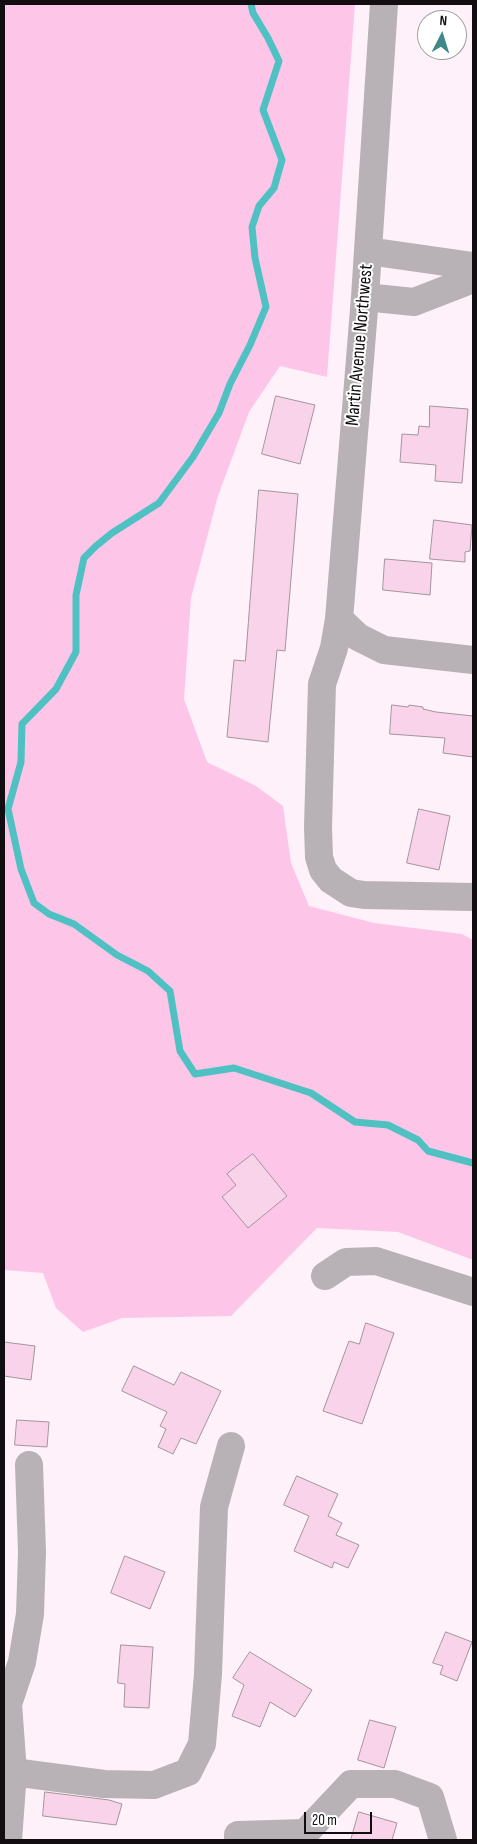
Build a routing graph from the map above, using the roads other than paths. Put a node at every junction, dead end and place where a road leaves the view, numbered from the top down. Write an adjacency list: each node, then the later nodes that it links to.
1 (384, 4): 2 (street, Martin Avenue Northwest)
2 (368, 251): 3 (street); 5 (street, Martin Avenue Northwest)
3 (473, 266)
4 (473, 279): 5 (street)
5 (365, 297): 6 (street, Martin Avenue Northwest)
6 (339, 619): 7 (street); 8 (street, Martin Avenue Northwest)
7 (473, 660)
8 (473, 897)
9 (325, 1276): 10 (street)
10 (473, 1292)
11 (231, 1446): 13 (street)
12 (29, 1466): 13 (street)
13 (12, 1772): 14 (street)
14 (8, 1840)
15 (238, 1840): 16 (street)
16 (444, 1840)

